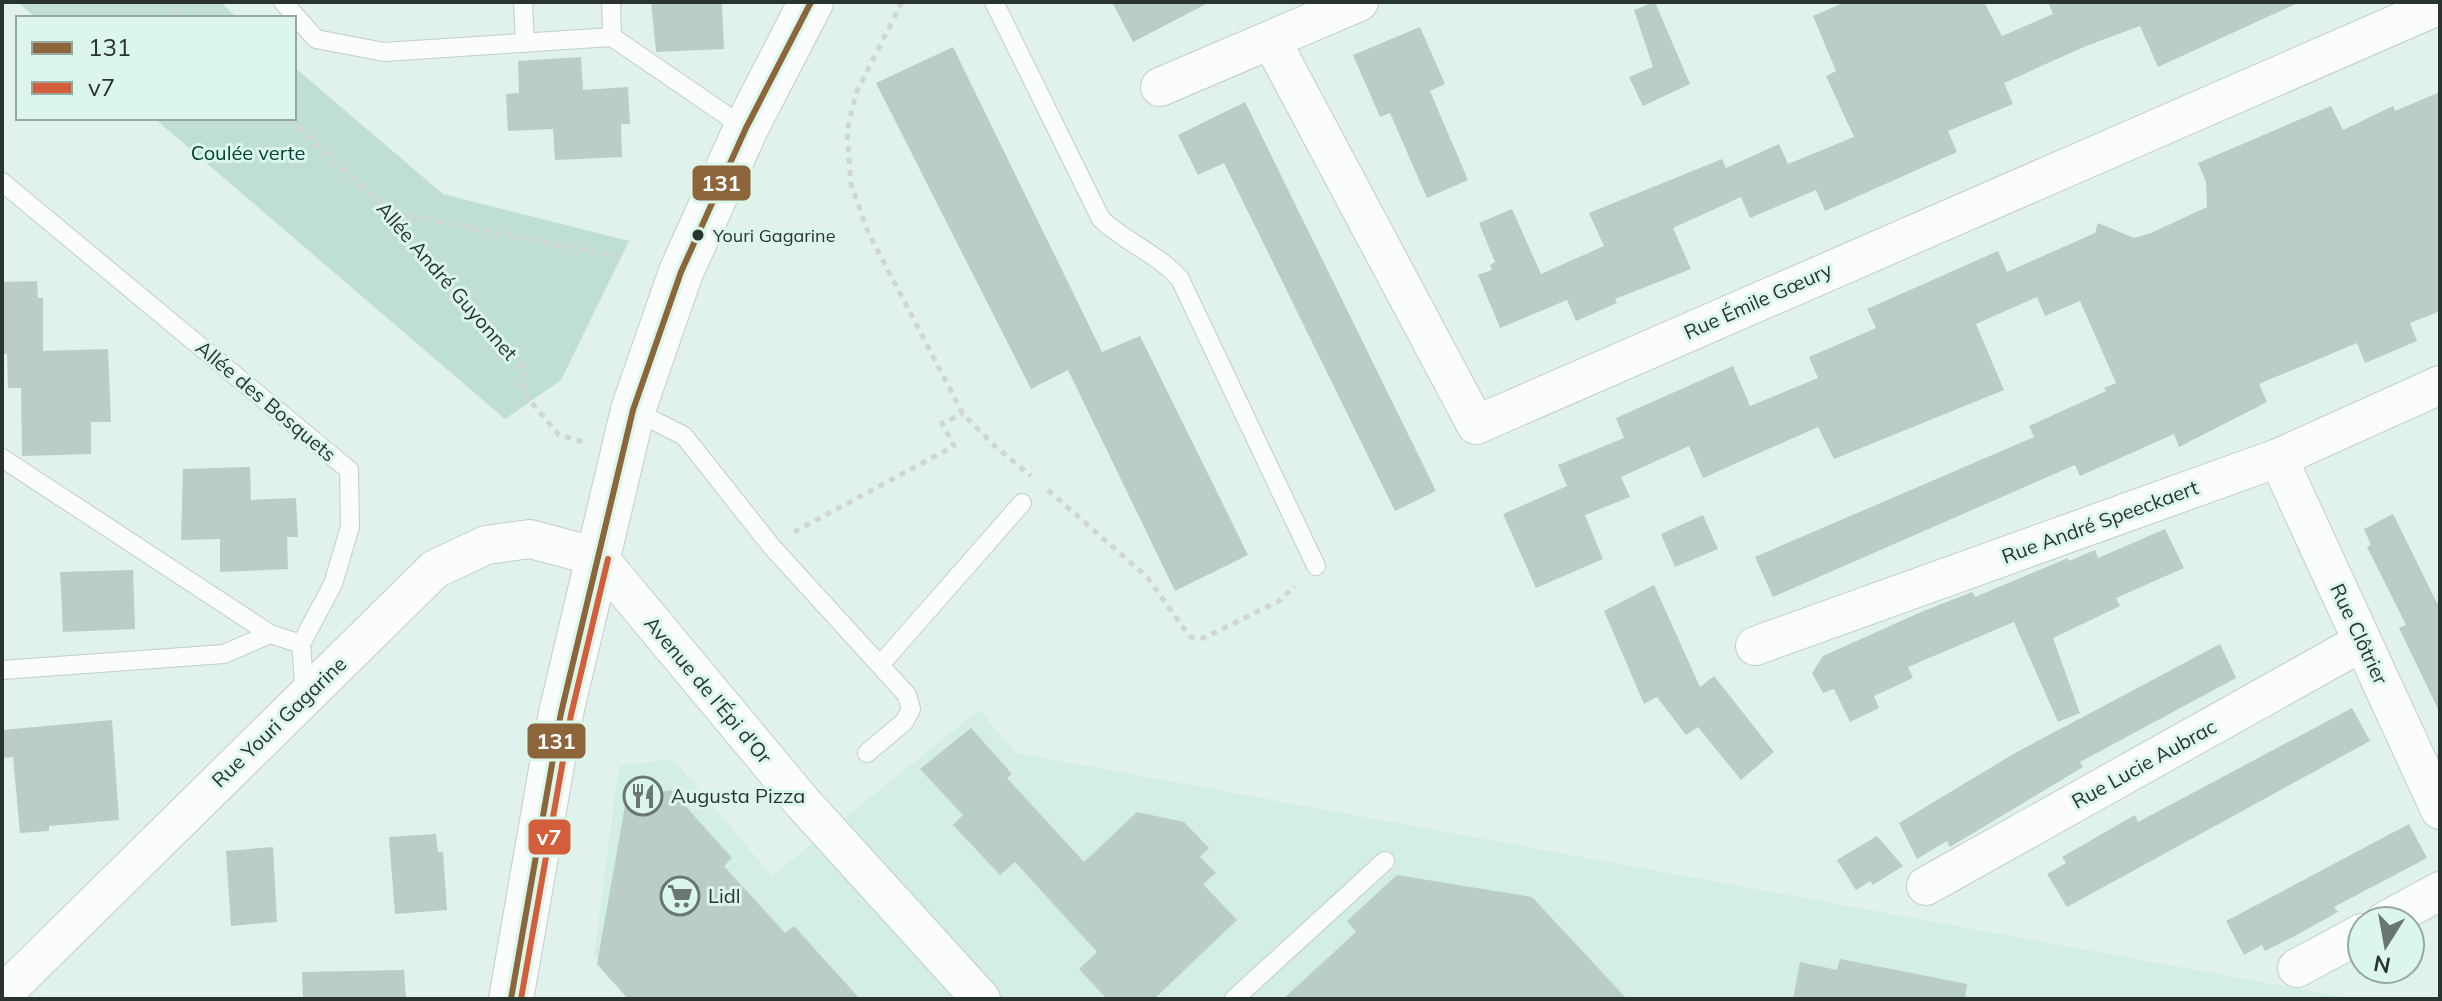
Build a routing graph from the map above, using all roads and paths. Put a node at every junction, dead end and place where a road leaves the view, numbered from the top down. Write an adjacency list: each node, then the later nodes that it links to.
1 (164, 2): 9 (path)
2 (523, 2): 13 (lane)
3 (611, 2): 11 (lane)
4 (811, 2): 16 (street)
5 (902, 2): 22 (path)
6 (994, 2): 29 (lane)
7 (1359, 2): 12 (street)
8 (2440, 5): 12 (street, Rue Émile Gœury)
9 (179, 16)
10 (296, 17): 13 (lane)
11 (612, 37): 13 (lane); 16 (lane)
12 (1271, 40): 14 (street)
13 (525, 43)
14 (1160, 87)
15 (292, 120): 18 (path, Allée André Guyonnet)
16 (746, 128): 21 (street)
17 (2, 182): 32 (lane, Allée des Bosquets)
18 (389, 212): 19 (path); 23 (path, Allée André Guyonnet)
19 (621, 257)
20 (2440, 385): 25 (street, Rue André Speeckaert)
21 (633, 410): 27 (lane); 28 (street)
22 (963, 414): 27 (path); 29 (path)
23 (586, 443)
24 (2, 458): 30 (lane)
25 (2278, 458): 31 (street, Rue Clôtrier); 33 (street, Rue André Speeckaert)
26 (1022, 503): 34 (lane)
27 (772, 547): 34 (lane)
28 (598, 557): 36 (street, Rue Youri Gagarine); 46 (street); 47 (street, Avenue de l'Épi d'Or)
29 (1316, 566)
30 (270, 634): 32 (lane); 35 (lane)
31 (2362, 642): 38 (street, Rue Clôtrier); 40 (street, Rue Lucie Aubrac)
32 (301, 644): 36 (lane)
33 (1755, 646)
34 (880, 665): 37 (lane)
35 (2, 670)
36 (305, 695): 45 (street, Rue Youri Gagarine)
37 (867, 753)
38 (2440, 810)
39 (1385, 861): 48 (lane)
40 (1926, 886)
41 (2440, 891): 42 (street)
42 (2414, 905)
43 (2346, 942): 44 (street)
44 (2297, 968)
45 (2, 995)
46 (511, 999)
47 (981, 999)
48 (1234, 999)

